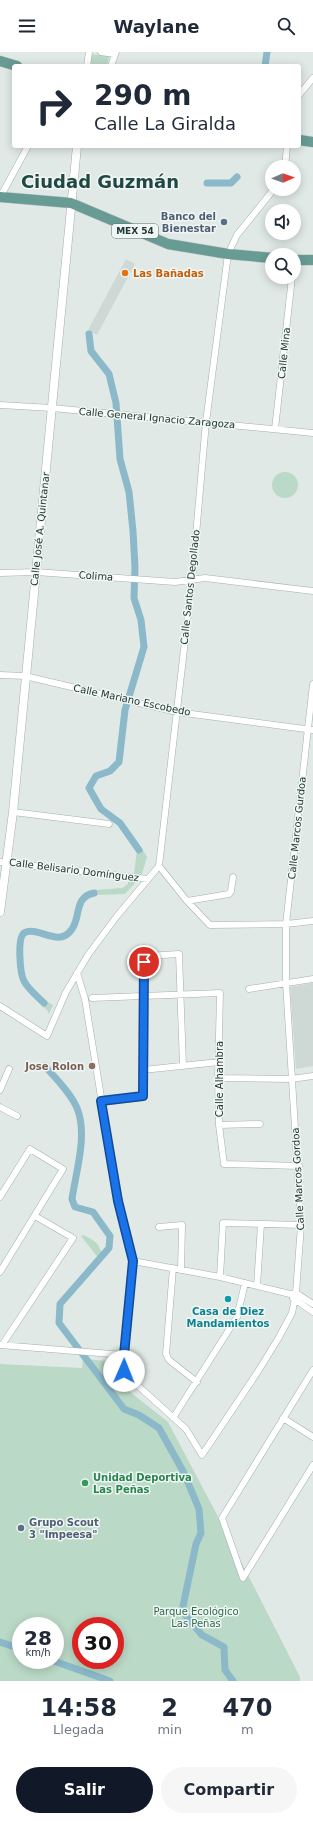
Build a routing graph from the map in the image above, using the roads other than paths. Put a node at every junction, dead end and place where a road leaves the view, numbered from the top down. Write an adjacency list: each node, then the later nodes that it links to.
1 (89, 52): 5 (street)
2 (101, 52): 3 (street)
3 (115, 53): 6 (street)
4 (0, 61): 7 (main road)
5 (87, 64)
6 (112, 64)
7 (12, 65)
8 (313, 78): 9 (street)
9 (301, 93)
10 (301, 140): 11 (main road)
11 (313, 142)
12 (27, 148): 16 (street)
13 (77, 148): 18 (street, Calle José A. Quintanar)
14 (287, 148): 15 (street)
15 (286, 160)
16 (0, 195): 18 (main road, MEX 54)
17 (268, 196): 19 (street, Calle Santos Degollado)
18 (71, 203): 19 (main road, MEX 54); 25 (street, Calle José A. Quintanar)
19 (228, 254): 20 (main road, MEX 54); 26 (street, Calle Santos Degollado)
20 (265, 257)
21 (313, 260): 22 (main road)
22 (301, 261)
23 (291, 284): 27 (street, Calle Mina)
24 (0, 405): 25 (street, Calle General Ignacio Zaragoza)
25 (52, 408): 26 (street, Calle General Ignacio Zaragoza); 29 (street, Calle José A. Quintanar)
26 (206, 422): 27 (street, Calle General Ignacio Zaragoza); 31 (street, Calle Santos Degollado)
27 (275, 429): 28 (street, Calle General Ignacio Zaragoza)
28 (313, 433)
29 (36, 572): 30 (street, Colima); 31 (street, Colima); 34 (street, Calle José A. Quintanar)
30 (0, 573)
31 (192, 580): 32 (street, Colima); 36 (street, Calle Santos Degollado)
32 (313, 591)
33 (0, 675): 34 (street, Calle Mariano Escobedo)
34 (25, 676): 36 (street, Calle Mariano Escobedo); 38 (street, Calle José A. Quintanar)
35 (313, 684): 37 (street, Calle Marcos Gurdoa)
36 (177, 712): 37 (street, Calle Mariano Escobedo); 41 (street, Calle Santos Degollado)
37 (310, 729): 47 (street, Calle Marcos Gurdoa)
38 (12, 812): 39 (street); 40 (street, Calle José A. Quintanar)
39 (108, 824)
40 (3, 862): 43 (street, Calle Belisario Domínguez); 45 (street, Calle José A. Quintanar)
41 (159, 866): 43 (street); 44 (street)
42 (232, 877): 44 (street)
43 (148, 879): 48 (street)
44 (187, 901): 47 (street)
45 (0, 912)
46 (313, 921): 47 (street)
47 (286, 924): 50 (street, Calle Marcos Gordoa)
48 (77, 973): 55 (street); 64 (street)
49 (313, 979): 50 (street)
50 (286, 982): 51 (street); 62 (street, Calle Marcos Gordoa)
51 (249, 989)
52 (180, 994): 53 (street); 53 (street); 56 (street, Calle Alhambra); 57 (street)
53 (143, 996): 54 (street); 59 (street)
54 (92, 998)
55 (0, 1006)
56 (219, 1062): 57 (street); 61 (street, Calle Alhambra)
57 (183, 1066): 59 (street)
58 (10, 1069): 63 (street)
59 (143, 1070): 64 (street)
60 (313, 1076): 62 (street)
61 (218, 1078): 62 (street); 68 (street, Calle Alhambra)
62 (291, 1079): 69 (street, Calle Marcos Gordoa)
63 (0, 1090)
64 (101, 1101): 75 (street)
65 (0, 1107): 66 (street)
66 (17, 1116)
67 (260, 1124): 68 (street)
68 (219, 1125): 69 (street, Calle Alhambra)
69 (299, 1166): 73 (street, Calle Marcos Gordoa)
70 (0, 1197): 71 (street)
71 (35, 1216): 78 (street); 86 (street)
72 (261, 1224): 73 (street); 79 (street); 81 (street)
73 (301, 1225): 82 (street, Calle Marcos Gordoa)
74 (159, 1227): 77 (street)
75 (133, 1261): 76 (street); 87 (street)
76 (173, 1268): 77 (street); 89 (street)
77 (181, 1270): 79 (street)
78 (0, 1272)
79 (220, 1277): 80 (street)
80 (244, 1283): 81 (street); 89 (street)
81 (257, 1286): 82 (street)
82 (293, 1293): 83 (street); 84 (street)
83 (295, 1300): 85 (street); 90 (street)
84 (313, 1304)
85 (313, 1312)
86 (1, 1345): 87 (street)
87 (124, 1355): 90 (street)
88 (313, 1370): 91 (street)
89 (197, 1382): 90 (street)
90 (173, 1418)
91 (283, 1418): 92 (street); 93 (street)
92 (313, 1437)
93 (313, 1465)

